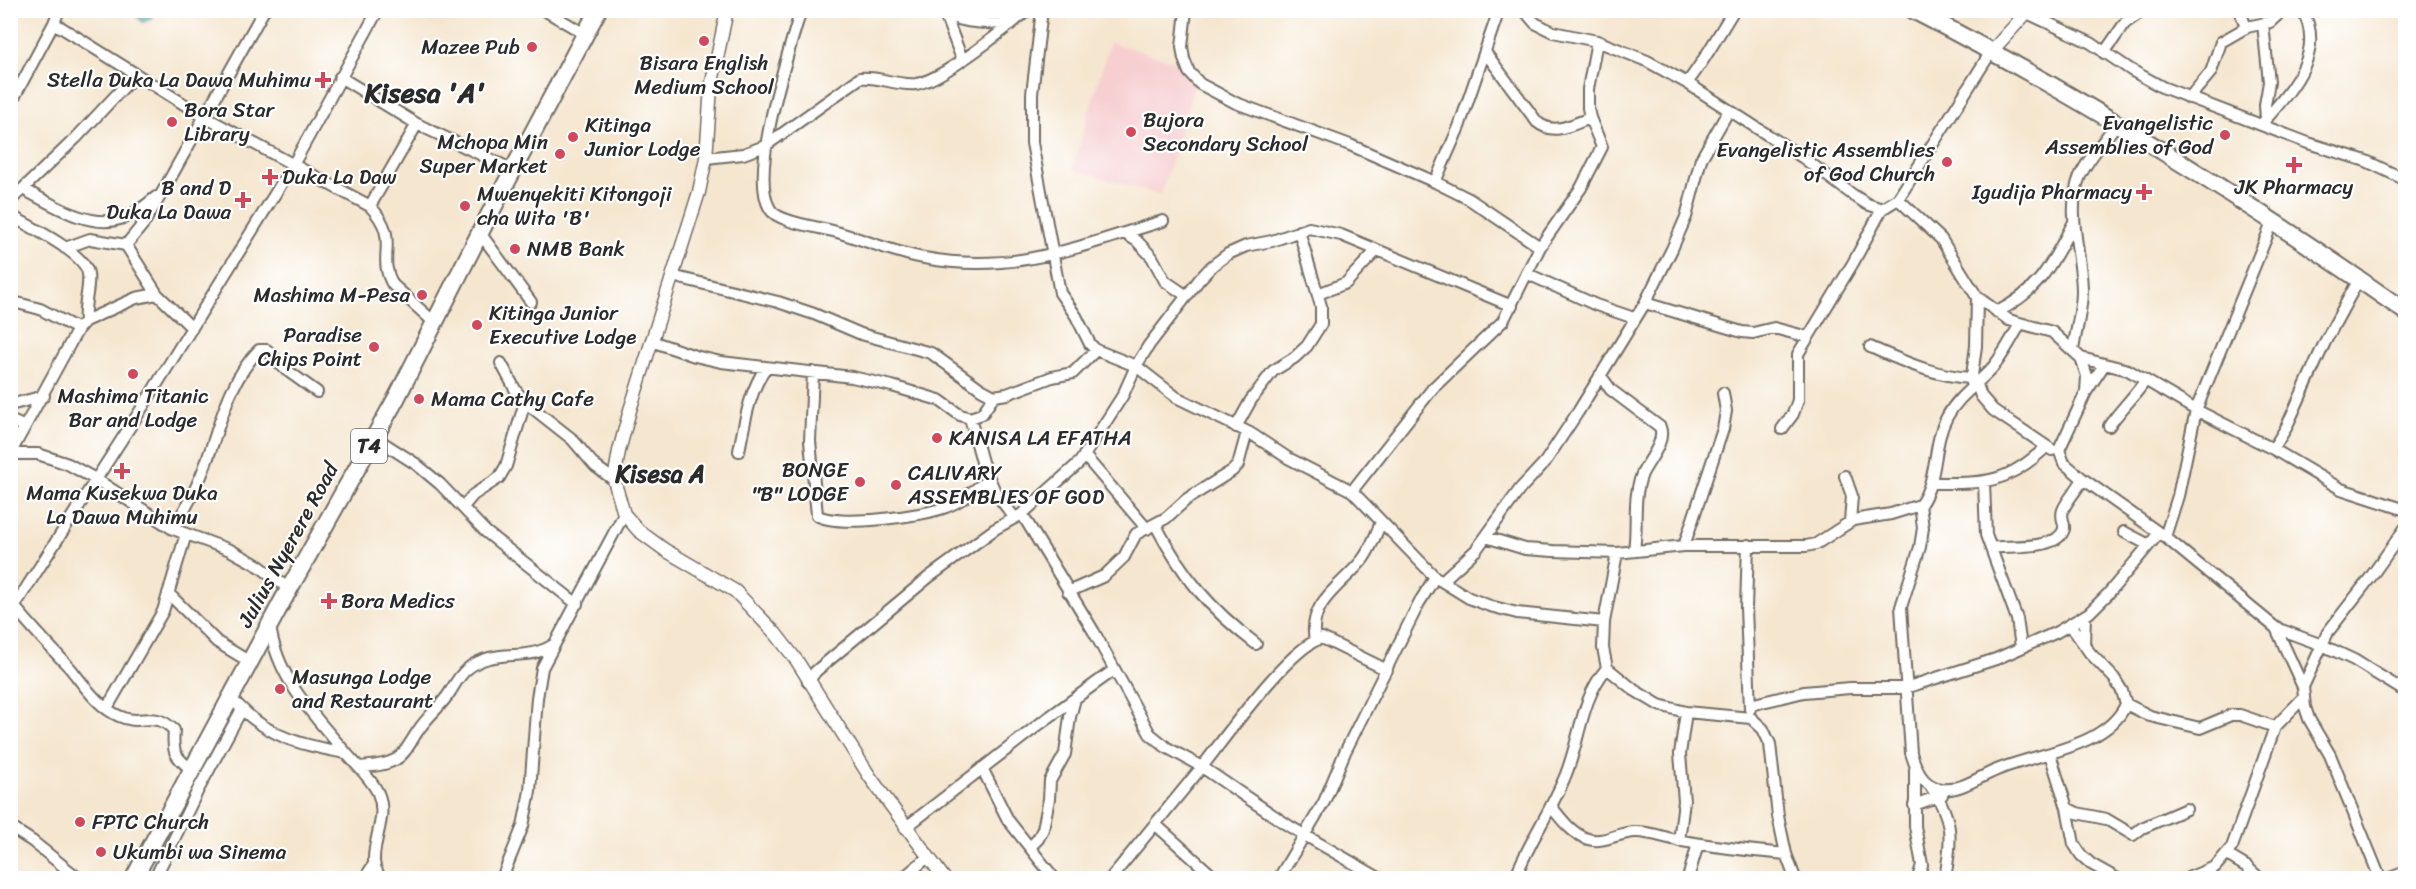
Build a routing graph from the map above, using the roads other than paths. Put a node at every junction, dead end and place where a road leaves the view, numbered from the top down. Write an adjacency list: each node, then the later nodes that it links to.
1 (59, 10): 23 (street)
2 (264, 10): 39 (street)
3 (378, 10): 34 (street)
4 (544, 10): 27 (street)
5 (598, 10): 27 (main road, Julius Nyerere Road / T4)
6 (727, 10): 46 (street)
7 (801, 10): 44 (street)
8 (1028, 10): 24 (street)
9 (1042, 10): 69 (street)
10 (1186, 10): 51 (street)
11 (1499, 10): 29 (street)
12 (1524, 10): 28 (street)
13 (1734, 10): 35 (street)
14 (1913, 10): 30 (main road)
15 (2144, 10): 31 (street)
16 (2240, 10): 26 (street)
17 (2283, 10): 25 (street)
18 (2302, 10): 41 (street)
19 (2398, 10): 22 (street)
20 (941, 12): 24 (street); 32 (street)
21 (2028, 12): 30 (street); 31 (street)
22 (2406, 13)
23 (54, 23): 33 (street); 37 (street)
24 (1012, 24): 32 (street)
25 (2263, 24): 26 (street); 41 (street)
26 (2246, 28): 36 (street)
27 (585, 34): 49 (main road, Julius Nyerere Road / T4)
28 (1597, 41): 35 (street); 40 (street)
29 (1485, 52): 40 (street); 51 (street)
30 (1991, 52): 42 (main road); 55 (street)
31 (2104, 52): 36 (street)
32 (962, 59): 44 (street)
33 (136, 74): 39 (street); 52 (street)
34 (340, 77): 43 (street); 47 (street)
35 (1687, 84): 38 (street)
36 (2189, 98): 41 (street)
37 (10, 105)
38 (1729, 110): 57 (street); 79 (street)
39 (203, 116): 47 (street); 53 (street)
40 (1590, 118): 66 (street)
41 (2263, 122): 50 (street)
42 (2117, 123): 60 (main road); 61 (street)
43 (417, 124): 49 (street); 56 (street)
44 (765, 146): 45 (street); 48 (street)
45 (743, 154): 46 (street); 48 (street)
46 (706, 158): 71 (street)
47 (293, 165): 56 (street); 87 (street)
48 (764, 168): 69 (street)
49 (513, 170): 63 (main road, Julius Nyerere Road / T4)
50 (2406, 180)
51 (1435, 182): 66 (street)
52 (23, 189): 53 (street); 54 (street)
53 (162, 193): 65 (street)
54 (11, 199)
55 (1898, 199): 57 (street); 76 (street)
56 (370, 206): 84 (street)
57 (1882, 208): 89 (street)
58 (10, 215): 67 (street)
59 (1163, 220): 64 (street)
60 (2273, 221): 72 (main road); 112 (street)
61 (2074, 222): 81 (street); 88 (street)
62 (1299, 231): 68 (street); 74 (street); 75 (street)
63 (480, 233): 78 (street); 84 (main road, Julius Nyerere Road / T4)
64 (1124, 233): 69 (street); 75 (street)
65 (126, 245): 67 (street); 73 (street)
66 (1540, 247): 70 (street)
67 (65, 248): 86 (street)
68 (1376, 251): 74 (street); 80 (street)
69 (1054, 254): 93 (street)
70 (1528, 274): 80 (street); 83 (street)
71 (672, 276): 91 (street); 109 (street)
72 (2359, 279): 82 (main road); 122 (street)
73 (157, 294): 86 (street); 87 (street)
74 (1318, 294): 117 (street)
75 (1186, 296): 98 (street)
76 (1977, 297): 81 (street); 104 (street)
77 (10, 301): 86 (street)
78 (531, 302)
79 (1645, 303): 83 (street); 89 (street)
80 (1512, 306): 134 (street)
81 (1997, 312): 85 (street)
82 (2406, 312)
83 (1634, 318): 101 (street)
84 (436, 324): 120 (main road, Julius Nyerere Road / T4)
85 (2020, 324): 90 (street); 104 (street)
86 (82, 325): 108 (street)
87 (192, 328): 130 (street)
88 (2076, 328): 90 (street); 94 (street)
89 (1808, 337): 118 (street)
90 (2061, 338): 94 (street)
91 (651, 341): 97 (street); 131 (street)
92 (1870, 347): 104 (street)
93 (1096, 350): 98 (street); 109 (street)
94 (2077, 354): 96 (street); 106 (street)
95 (501, 363): 110 (street)
96 (2104, 365): 103 (street); 106 (street)
97 (751, 366): 99 (street); 102 (street)
98 (1136, 366): 117 (street); 125 (street)
99 (766, 367): 100 (street); 102 (street)
100 (813, 372): 113 (street); 128 (street)
101 (1600, 375): 148 (street); 153 (street)
102 (758, 379): 123 (street)
103 (2145, 381): 112 (street); 115 (street)
104 (1972, 382): 121 (street); 133 (street)
105 (317, 392): 144 (street)
106 (2086, 392): 126 (street)
107 (1723, 393): 151 (street)
108 (44, 396): 111 (street); 116 (street)
109 (994, 396): 113 (street)
110 (525, 402): 131 (street); 136 (street)
111 (10, 405)
112 (2196, 410): 122 (street); 147 (street)
113 (970, 418): 128 (street)
114 (10, 420): 116 (street)
115 (2109, 426)
116 (25, 427): 124 (street)
117 (1236, 427): 119 (street)
118 (1782, 429)
119 (1247, 432): 134 (street); 142 (street)
120 (374, 437): 136 (street); 156 (main road, Julius Nyerere Road / T4)
121 (2046, 447): 126 (street); 132 (street)
122 (2273, 449): 137 (street)
123 (739, 451)
124 (10, 454): 130 (street)
125 (1084, 455): 139 (street); 142 (street)
126 (2059, 455): 129 (street)
127 (1845, 476): 141 (street)
128 (989, 479): 139 (street)
129 (2083, 479): 147 (street); 152 (street)
130 (97, 480): 144 (street); 161 (street)
131 (614, 480): 138 (street)
132 (1984, 482): 133 (street); 152 (street)
133 (1932, 483): 135 (street)
134 (1352, 491): 140 (street)
135 (1920, 505): 141 (street); 177 (street)
136 (463, 507): 160 (street)
137 (2406, 510)
138 (624, 514): 160 (street); 178 (street)
139 (1018, 516): 158 (street); 178 (street)
140 (1381, 522): 155 (street); 167 (street)
141 (1850, 522): 149 (street)
142 (1151, 526): 158 (street); 169 (street)
143 (2406, 527): 171 (street)
144 (173, 529): 146 (street)
145 (2124, 532): 150 (street)
146 (186, 534): 156 (street); 159 (street)
147 (2162, 535): 150 (street); 166 (street)
148 (1486, 537): 154 (street); 155 (street)
149 (1748, 545): 151 (street); 186 (street)
150 (2149, 545): 162 (street)
151 (1684, 546): 153 (street)
152 (1991, 548): 172 (street)
153 (1634, 550): 154 (street)
154 (1617, 553): 163 (street)
155 (1439, 579): 163 (street); 176 (street)
156 (289, 589): 164 (main road, Julius Nyerere Road / T4)
157 (10, 592): 161 (street)
158 (1068, 592): 175 (street)
159 (168, 593): 173 (street); 187 (street)
160 (577, 604): 168 (street)
161 (12, 610): 187 (street)
162 (2085, 616): 165 (street); 170 (street)
163 (1604, 622): 174 (street)
164 (270, 625): 173 (main road, Julius Nyerere Road / T4); 191 (street)
165 (2071, 626): 170 (street); 172 (street)
166 (2276, 628): 171 (street); 181 (street)
167 (1315, 640): 176 (street); 194 (street)
168 (554, 644): 193 (street); 225 (street)
169 (1256, 644)
170 (2084, 645): 185 (street)
171 (2322, 645): 181 (street); 182 (street)
172 (2021, 647): 179 (street)
173 (250, 662): 184 (main road, Julius Nyerere Road / T4)
174 (1606, 668): 188 (street); 202 (street)
175 (1114, 670): 183 (street); 194 (street)
176 (1387, 670): 208 (street)
177 (1905, 672): 179 (street); 180 (street)
178 (808, 682): 207 (street)
179 (1922, 682): 180 (street)
180 (1905, 688): 186 (street); 196 (street)
181 (2303, 692): 190 (street); 240 (street)
182 (2406, 692)
183 (1075, 699): 195 (street); 211 (street)
184 (236, 703): 191 (street); 197 (main road, Julius Nyerere Road / T4); 222 (street)
185 (2126, 704): 190 (street); 192 (street)
186 (1750, 705): 189 (street)
187 (107, 708): 197 (street)
188 (1686, 712): 189 (street); 209 (street)
189 (1751, 718): 212 (street)
190 (2275, 727): 213 (street)
191 (346, 753): 193 (street)
192 (2050, 754): 199 (street); 203 (street)
193 (358, 767): 215 (street)
194 (1202, 767): 205 (street); 208 (street)
195 (982, 768): 207 (street); 211 (street)
196 (1916, 769): 198 (street); 201 (street)
197 (192, 770): 221 (main road, Julius Nyerere Road / T4)
198 (1930, 785): 199 (street); 200 (street)
199 (1952, 789): 200 (street)
200 (1938, 797): 201 (street); 237 (street)
201 (1914, 805): 236 (street)
202 (1551, 806): 209 (street); 233 (street)
203 (2067, 808): 204 (street); 238 (street)
204 (2186, 809)
205 (1155, 824): 229 (street); 230 (street)
206 (10, 827): 218 (street)
207 (905, 828): 214 (street)
208 (1305, 835): 231 (street); 232 (street)
209 (1679, 841): 210 (street)
210 (1698, 844): 212 (street); 234 (street)
211 (1030, 847): 228 (street)
212 (1786, 854): 235 (street)
213 (2227, 855): 217 (street); 239 (street)
214 (927, 857): 226 (street); 227 (street)
215 (374, 864): 223 (street); 224 (street)
216 (2406, 872): 241 (street)
217 (2215, 873): 219 (street)
218 (64, 874): 220 (street)
219 (2193, 878)
220 (78, 879)
221 (134, 879)
222 (154, 879)
223 (365, 879)
224 (380, 879)
225 (502, 879)
226 (903, 879)
227 (944, 879)
228 (1054, 879)
229 (1111, 879)
230 (1215, 879)
231 (1279, 879)
232 (1379, 879)
233 (1515, 879)
234 (1688, 879)
235 (1796, 879)
236 (1918, 879)
237 (1945, 879)
238 (2116, 879)
239 (2259, 879)
240 (2380, 879)
241 (2390, 879)

